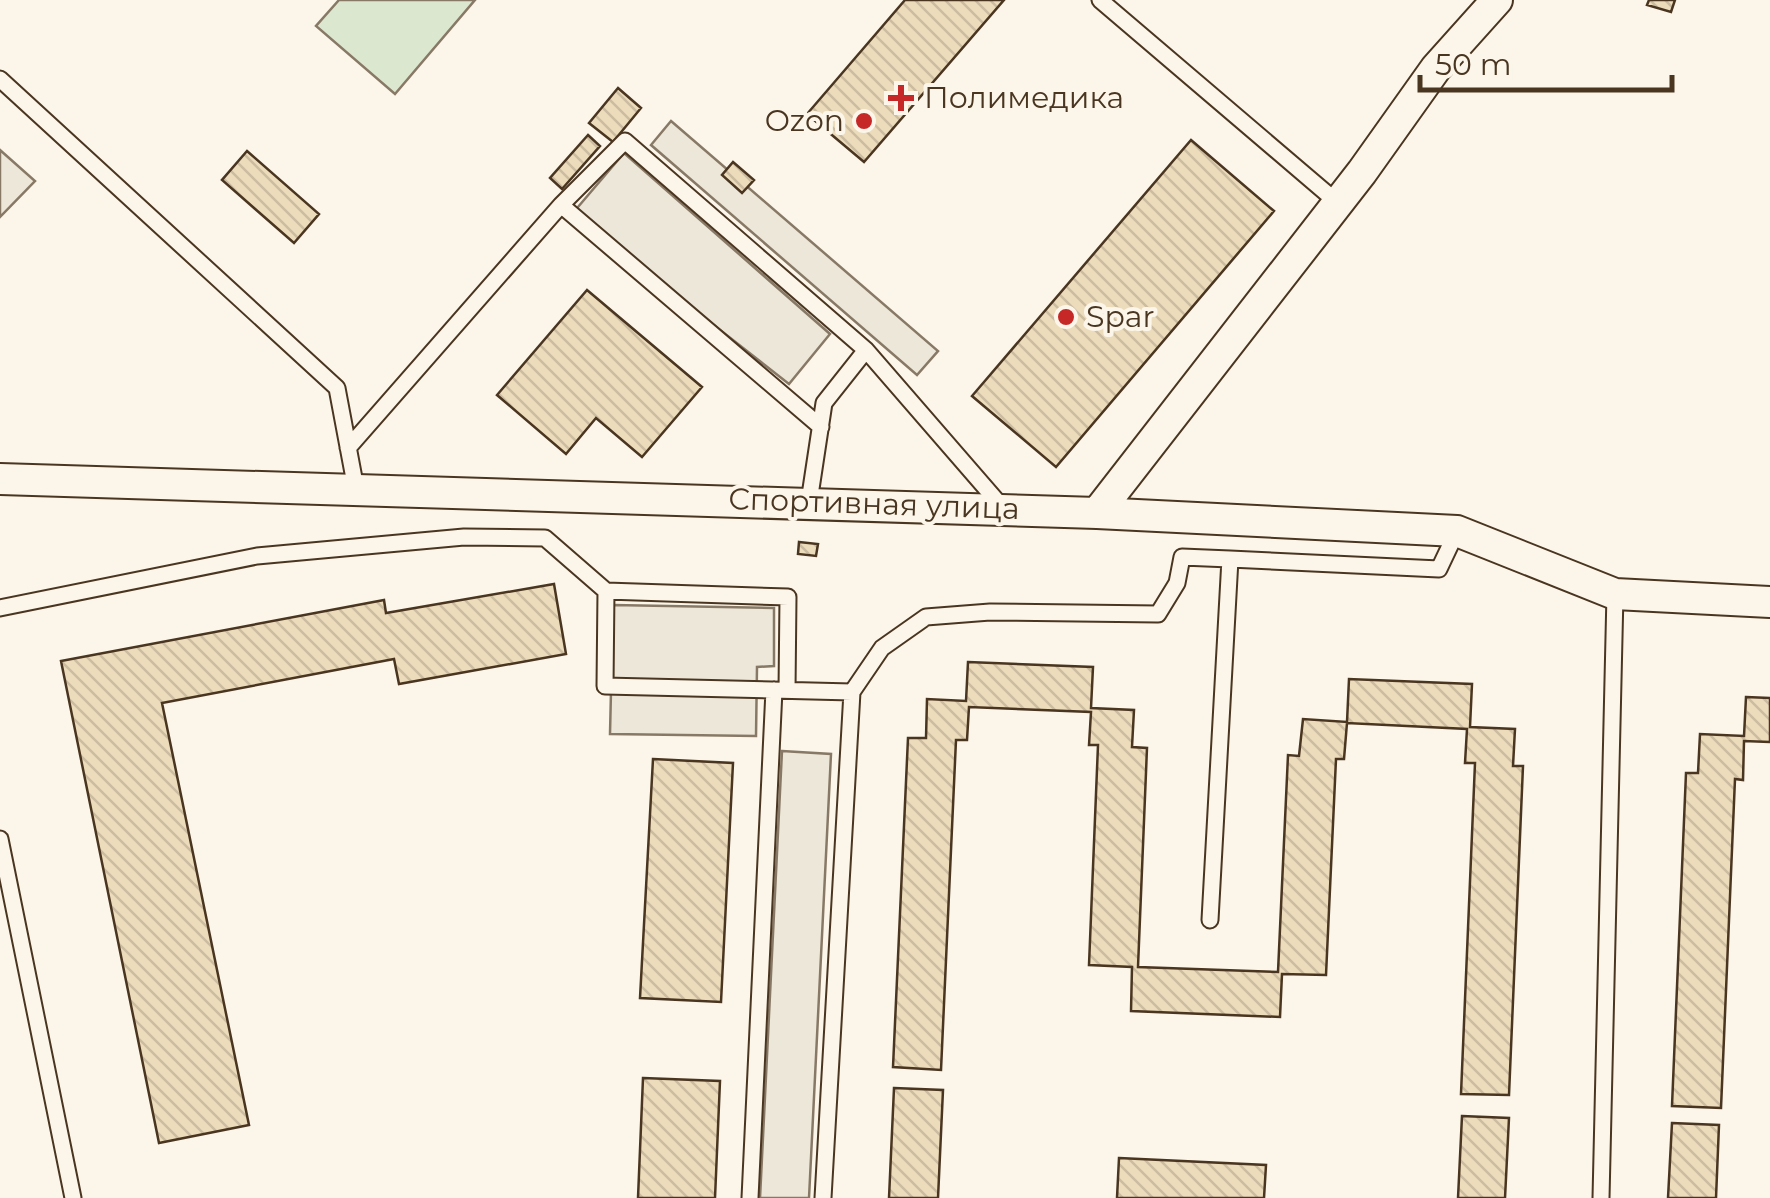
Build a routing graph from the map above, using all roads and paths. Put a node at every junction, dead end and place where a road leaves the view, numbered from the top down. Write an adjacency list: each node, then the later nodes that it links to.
1 (1100, 0): 4 (lane)
2 (1496, 0): 4 (street)
3 (0, 79): 8 (lane)
4 (1338, 204): 13 (street)
5 (562, 205): 6 (lane); 7 (lane); 8 (lane)
6 (866, 350): 7 (lane); 12 (lane)
7 (821, 427): 11 (lane)
8 (348, 448): 10 (lane)
9 (0, 479): 10 (street, Спортивная улица)
10 (356, 489): 11 (street, Спортивная улица)
11 (809, 502): 12 (street, Спортивная улица)
12 (1003, 508): 13 (street, Спортивная улица)
13 (1097, 513): 14 (street, Спортивная улица)
14 (1458, 531): 15 (lane); 17 (street, Спортивная улица)
15 (1230, 560): 21 (lane); 23 (lane)
16 (606, 590): 19 (lane); 20 (lane); 20 (lane)
17 (1615, 594): 18 (street, Спортивная улица); 27 (lane)
18 (1770, 602)
19 (0, 608)
20 (781, 690): 21 (lane); 25 (lane)
21 (852, 692): 26 (lane)
22 (0, 839): 24 (lane)
23 (1210, 920)
24 (73, 1198)
25 (750, 1198)
26 (823, 1198)
27 (1601, 1198)

